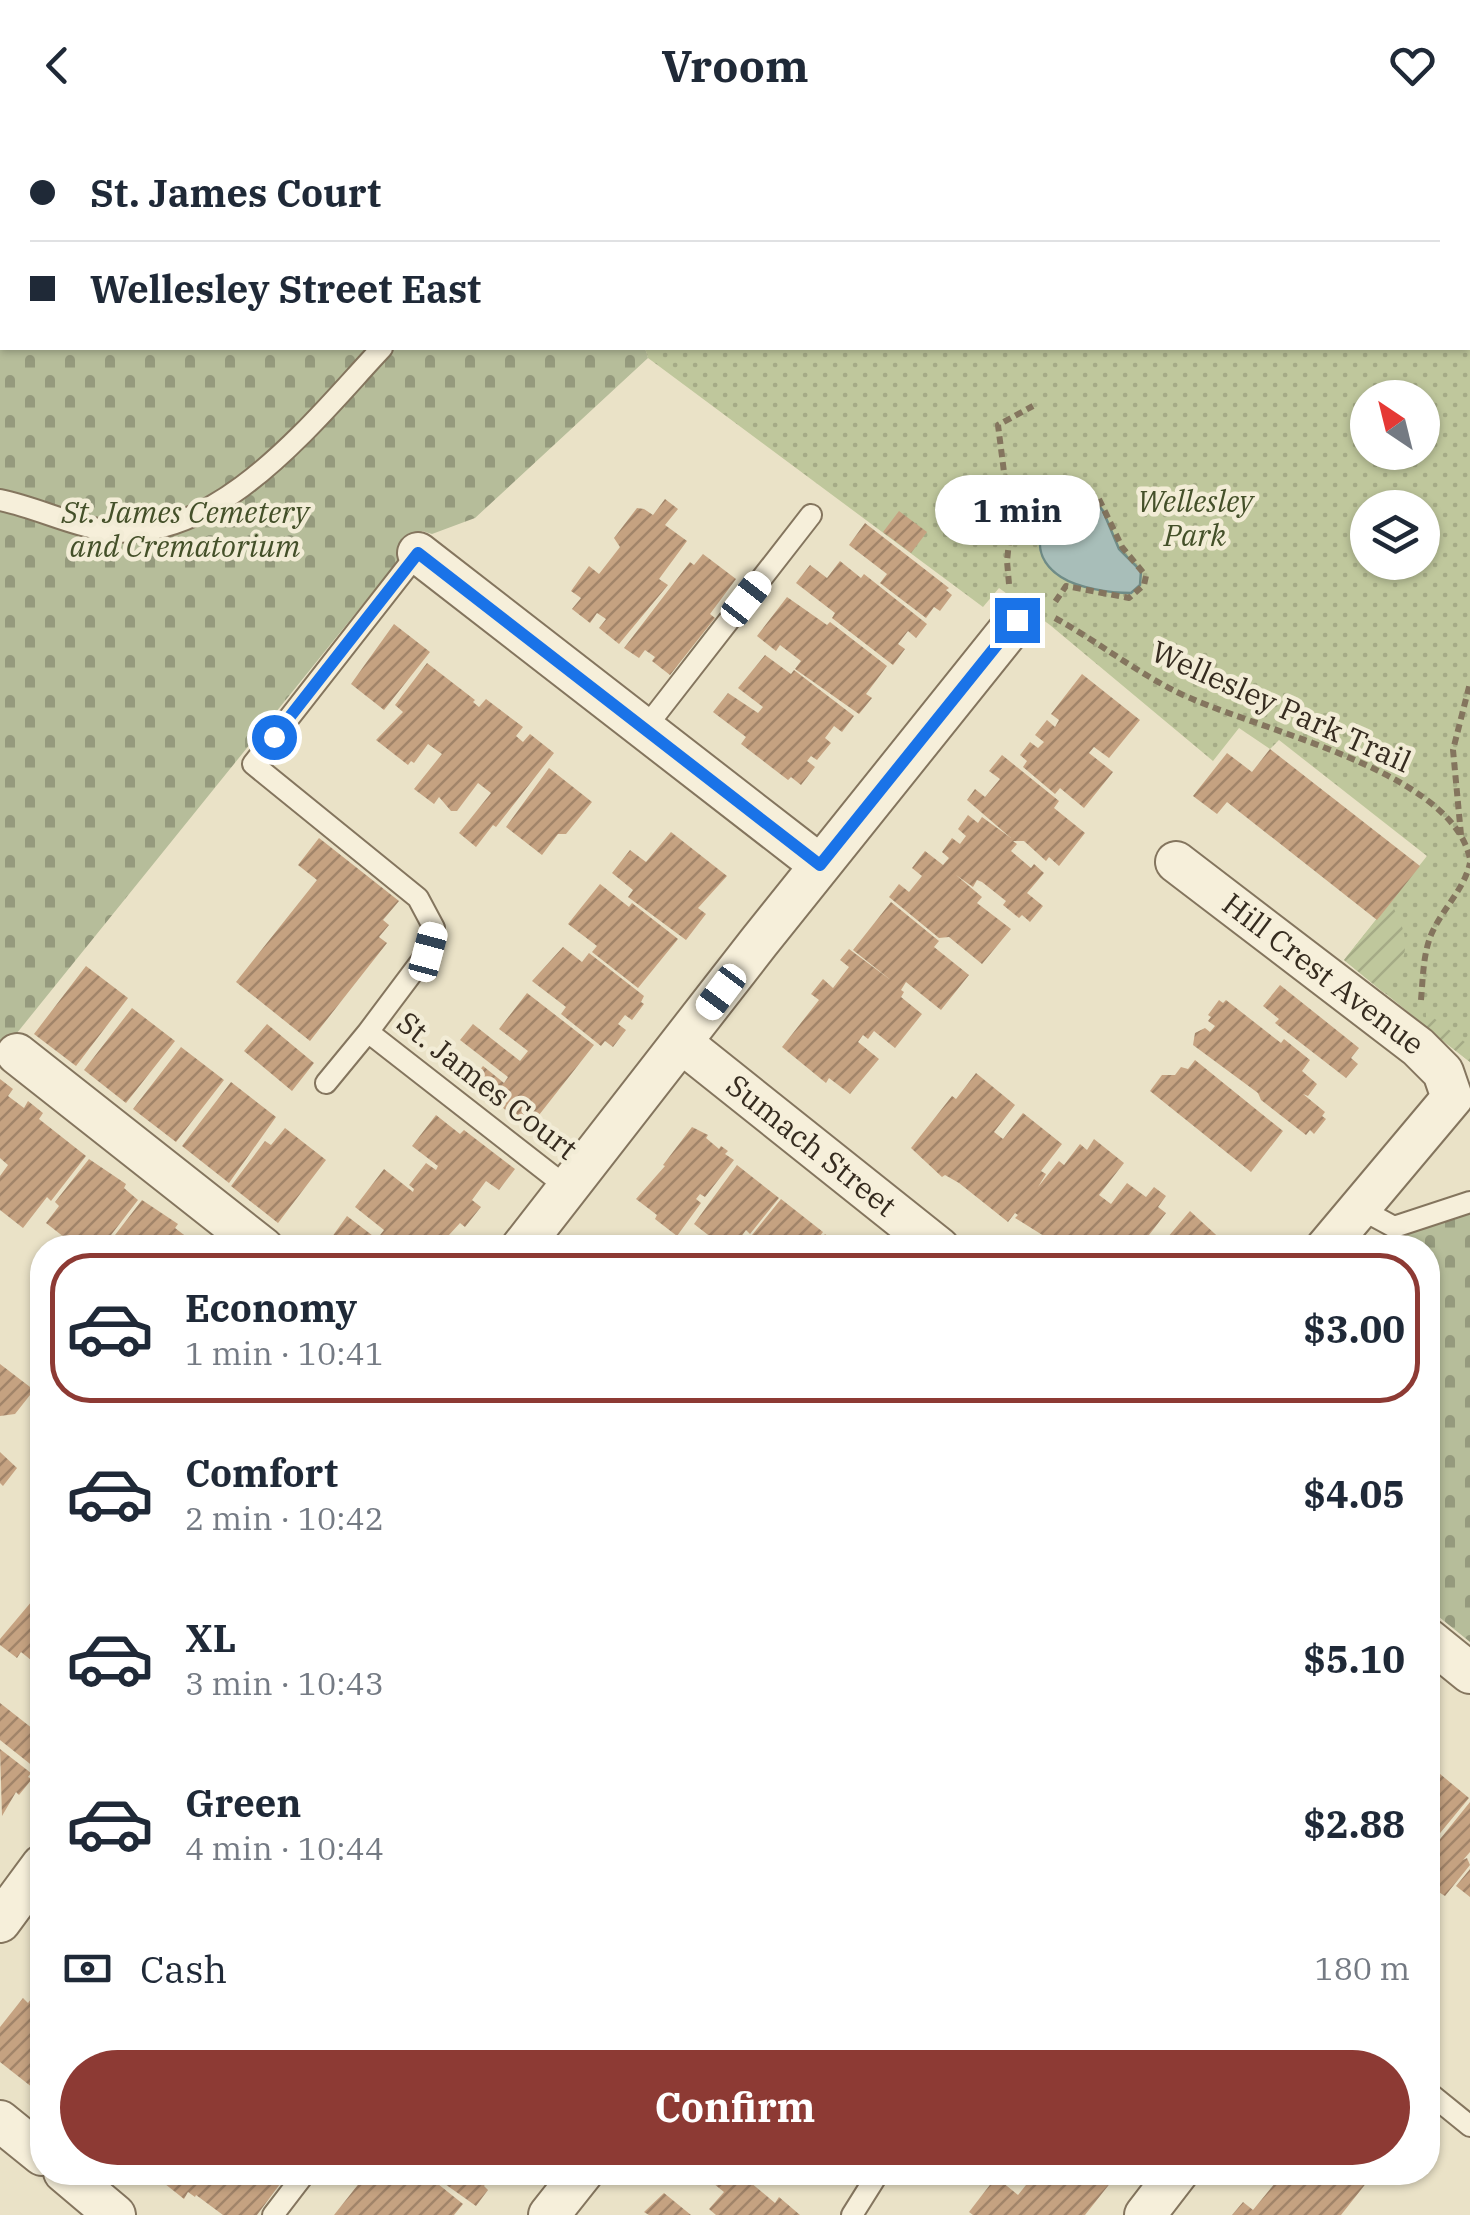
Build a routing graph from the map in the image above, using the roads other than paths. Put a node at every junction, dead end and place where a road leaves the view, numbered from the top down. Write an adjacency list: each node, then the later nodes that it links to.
1 (380, 350): 2 (lane)
2 (0, 500)
3 (811, 515): 6 (lane)
4 (418, 553): 6 (street); 9 (lane, St. James Court)
5 (1026, 607): 8 (street)
6 (646, 727): 8 (street)
7 (1176, 862): 15 (street, Hill Crest Avenue)
8 (820, 865): 10 (street)
9 (368, 1032): 12 (lane, St. James Court); 13 (lane, St. James Court)
10 (682, 1043): 13 (street); 18 (street, Sumach Street)
11 (17, 1054): 16 (street)
12 (326, 1084)
13 (568, 1188): 17 (street)
14 (1470, 1202): 15 (lane)
15 (1359, 1208): 19 (street)
16 (247, 1235)
17 (531, 1235)
18 (919, 1235)
19 (1337, 1235)
20 (1440, 1648): 21 (street)
21 (1470, 1673)
22 (30, 1881): 23 (street)
23 (0, 1922)
24 (1440, 2102): 26 (lane)
25 (0, 2121): 27 (street)
26 (1470, 2126)
27 (30, 2145)
28 (85, 2185): 34 (street)
29 (296, 2185): 35 (lane)
30 (574, 2185): 33 (street)
31 (871, 2185): 36 (lane)
32 (1168, 2185): 37 (street)
33 (554, 2214)
34 (115, 2215)
35 (274, 2215)
36 (852, 2215)
37 (1145, 2215)

